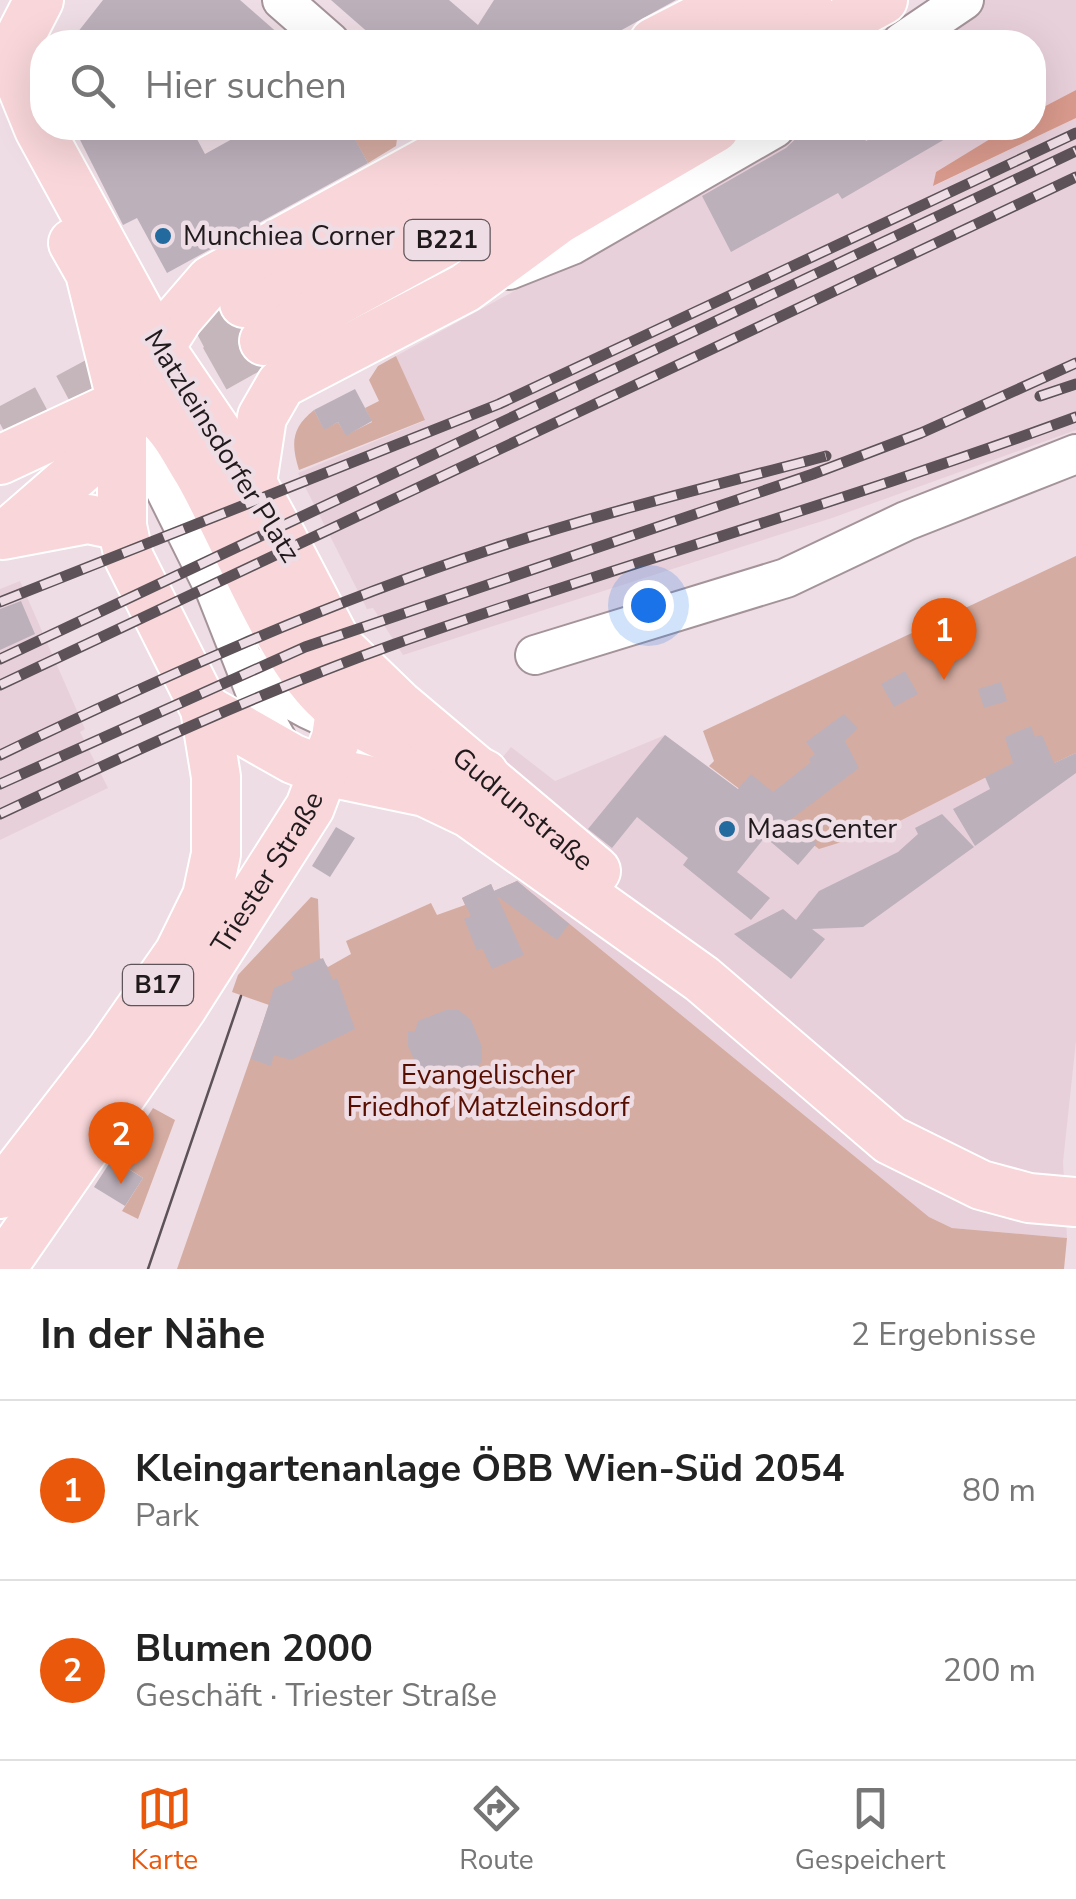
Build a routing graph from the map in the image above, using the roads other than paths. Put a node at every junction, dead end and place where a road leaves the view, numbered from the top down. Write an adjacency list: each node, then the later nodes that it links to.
1 (39, 0): 14 (main road, Matzleinsdorfer Platz / B17)
2 (282, 0): 8 (street)
3 (736, 0): 9 (main road)
4 (807, 0): 10 (main road)
5 (883, 0): 11 (main road)
6 (906, 0): 12 (main road)
7 (964, 0): 13 (street)
8 (316, 30)
9 (677, 30)
10 (749, 30)
11 (828, 30)
12 (867, 30)
13 (920, 30)
14 (30, 106)
15 (0, 116): 24 (main road, Matzleinsdorfer Platz)
16 (45, 140): 23 (main road, Matzleinsdorfer Platz / B17)
17 (445, 140): 23 (main road)
18 (545, 140): 19 (main road, B221)
19 (627, 140)
20 (694, 140): 22 (main road)
21 (753, 140): 22 (street)
22 (465, 288): 27 (main road)
23 (162, 351): 24 (main road); 27 (main road, Matzleinsdorfer Platz / B17)
24 (122, 403): 26 (main road); 26 (main road); 28 (main road, Matzleinsdorfer Platz / B17); 29 (main road, B17); 31 (street)
25 (1076, 454): 30 (street)
26 (6, 479): 28 (main road)
27 (252, 483): 29 (main road, Matzleinsdorfer Platz / B17)
28 (122, 526): 33 (main road, Matzleinsdorfer Platz / B17)
29 (317, 653): 32 (main road, Matzleinsdorfer Platz / B17); 35 (main road, Gudrunstraße)
30 (534, 655)
31 (248, 664): 32 (street); 34 (street)
32 (328, 714): 34 (main road, Matzleinsdorfer Platz / B17); 35 (main road)
33 (208, 725): 34 (main road); 37 (main road, Triester Straße / B17)
34 (301, 762): 36 (main road, Gudrunstraße); 39 (main road, Triester Straße / B17)
35 (484, 774): 36 (main road, Gudrunstraße)
36 (702, 979): 38 (main road, Gudrunstraße)
37 (0, 1191)
38 (1076, 1202)
39 (1, 1269)

